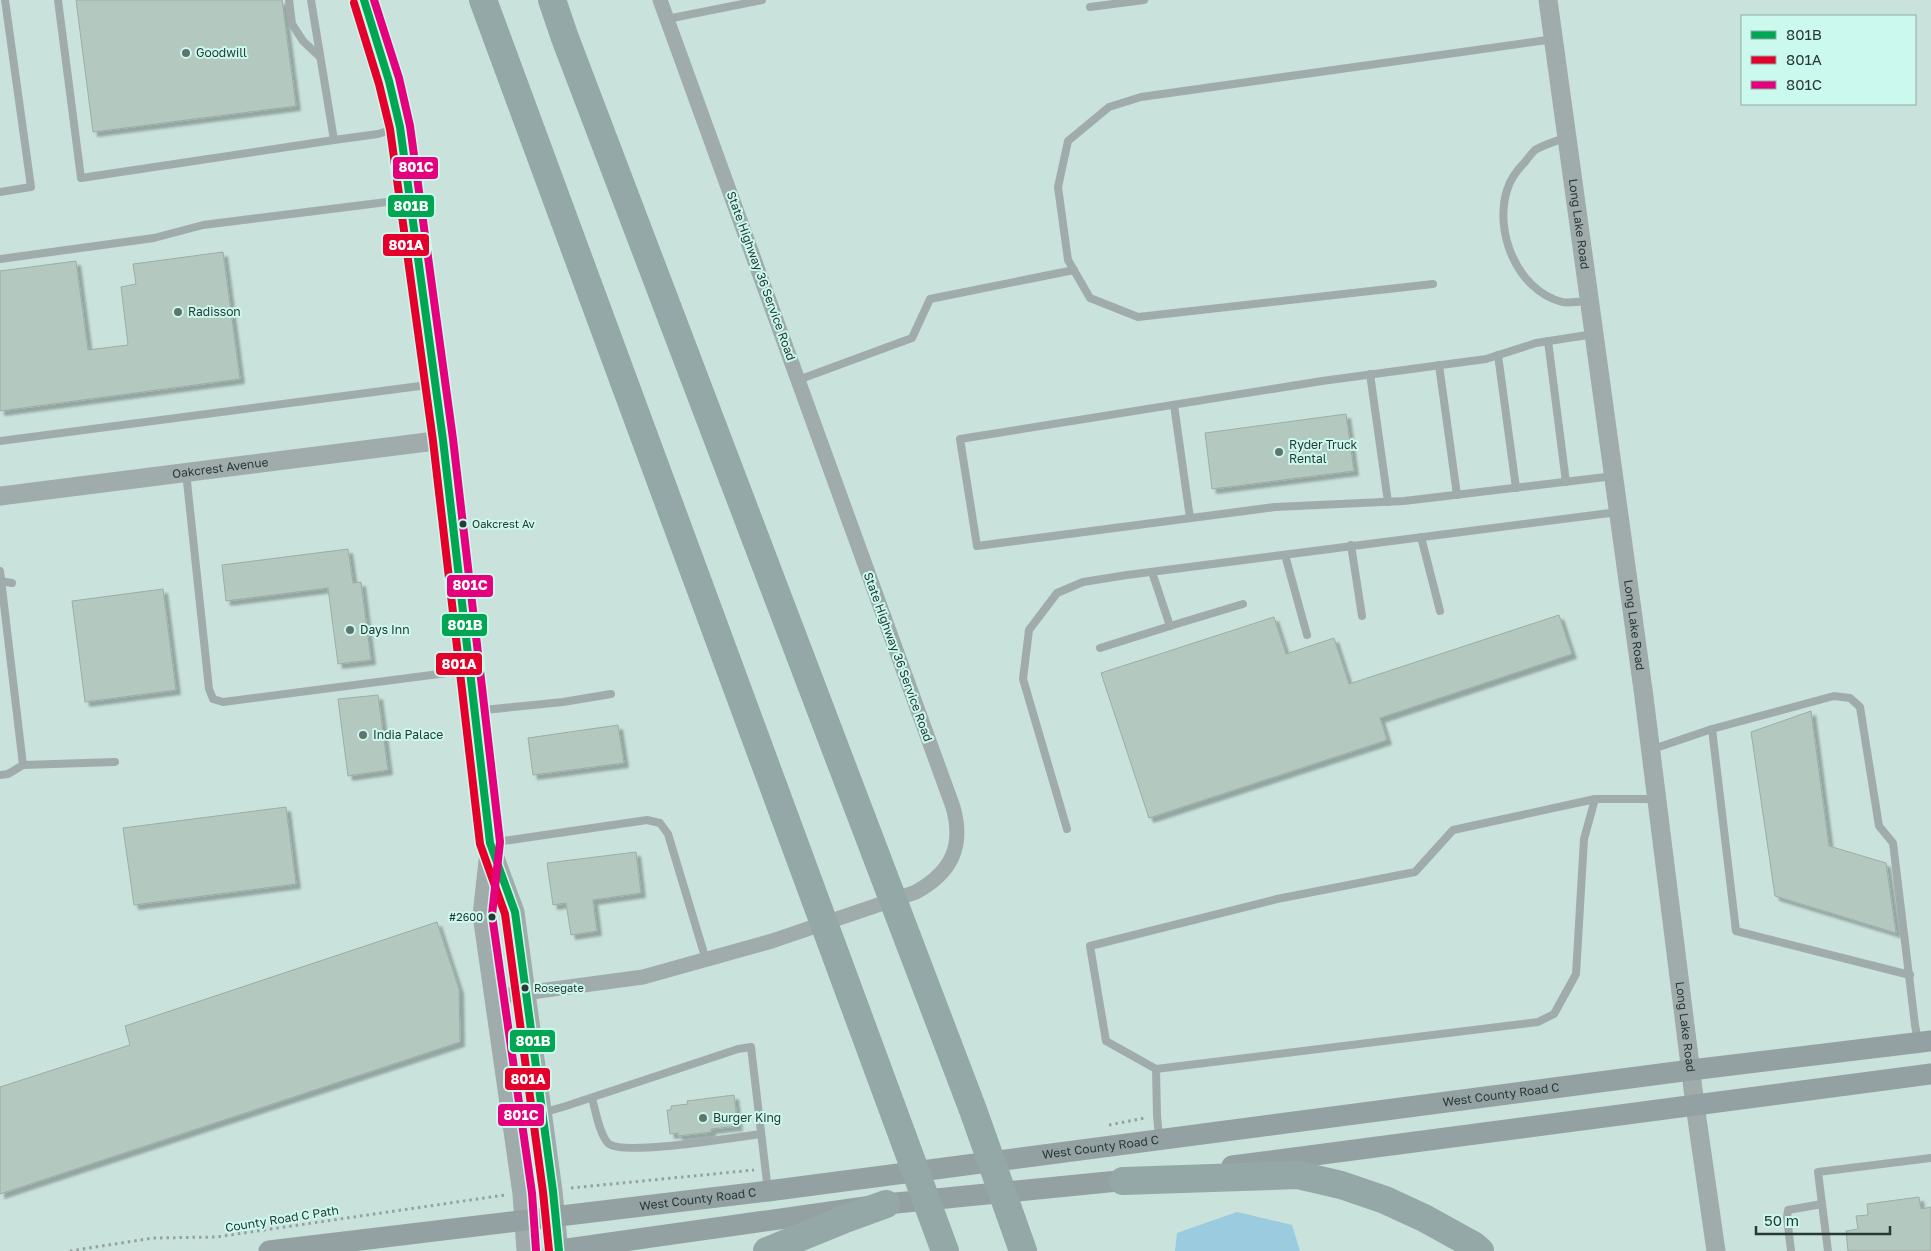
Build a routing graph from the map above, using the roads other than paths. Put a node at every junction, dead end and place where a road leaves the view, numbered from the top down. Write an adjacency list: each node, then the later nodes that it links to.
1 (5, 0): 19 (lane)
2 (58, 0): 18 (lane)
3 (289, 0): 15 (lane)
4 (311, 0): 15 (lane)
5 (364, 0): 16 (street)
6 (484, 0): 96 (highway)
7 (552, 0): 97 (highway)
8 (660, 0): 13 (street, State Highway 36 Service Road)
9 (761, 0): 13 (lane)
10 (1144, 0): 12 (lane)
11 (1548, 0): 14 (street, Long Lake Road)
12 (1090, 7)
13 (667, 19): 30 (street, State Highway 36 Service Road)
14 (1554, 39): 17 (street, Long Lake Road); 22 (lane)
15 (320, 57): 18 (lane)
16 (400, 127): 18 (lane); 20 (street)
17 (1567, 137): 24 (street, Long Lake Road); 24 (lane)
18 (334, 140)
19 (0, 192)
20 (411, 199): 21 (lane); 31 (street)
21 (0, 259)
22 (1074, 270): 23 (lane); 30 (lane)
23 (1433, 284)
24 (1590, 301): 25 (street, Long Lake Road)
25 (1594, 334): 26 (lane); 36 (street, Long Lake Road)
26 (1548, 341): 27 (lane); 37 (lane)
27 (1498, 355): 28 (lane); 38 (lane)
28 (1439, 365): 29 (lane); 39 (lane)
29 (1370, 374): 32 (lane); 41 (lane)
30 (798, 380): 69 (street, State Highway 36 Service Road)
31 (435, 384): 33 (street); 34 (lane)
32 (1174, 405): 43 (lane); 43 (lane)
33 (443, 440): 35 (street, Oakcrest Avenue); 57 (street)
34 (0, 441)
35 (186, 472): 40 (street, Oakcrest Avenue); 57 (lane)
36 (1614, 476): 37 (lane); 42 (street, Long Lake Road)
37 (1566, 482): 38 (lane)
38 (1516, 488): 39 (lane)
39 (1456, 495): 41 (lane)
40 (0, 496)
41 (1388, 502): 43 (lane)
42 (1618, 512): 44 (lane); 61 (street, Long Lake Road)
43 (1190, 518)
44 (1421, 537): 45 (lane); 52 (lane)
45 (1351, 545): 46 (lane); 53 (lane)
46 (1285, 555): 48 (lane); 55 (lane)
47 (0, 571): 49 (lane)
48 (1152, 572): 54 (lane); 67 (lane)
49 (1, 581): 50 (lane); 63 (lane)
50 (12, 583)
51 (1243, 604): 54 (lane)
52 (1440, 611)
53 (1362, 616)
54 (1170, 626): 56 (lane)
55 (1307, 635)
56 (1100, 648)
57 (470, 670): 59 (street)
58 (611, 694): 59 (lane)
59 (474, 712): 68 (street)
60 (1712, 730): 61 (lane); 70 (lane); 70 (lane)
61 (1650, 750): 65 (street, Long Lake Road)
62 (116, 762): 63 (lane)
63 (23, 765): 64 (lane)
64 (0, 775)
65 (1657, 798): 66 (lane); 75 (street, Long Lake Road)
66 (1595, 799): 74 (lane); 74 (lane)
67 (1067, 829)
68 (490, 843): 69 (lane); 71 (street); 72 (street)
69 (706, 960): 71 (street, State Highway 36 Service Road)
70 (1910, 975): 73 (lane)
71 (526, 993): 72 (street, State Highway 36 Service Road); 79 (street)
72 (494, 997): 80 (street)
73 (1925, 1042): 75 (main road, West County Road C)
74 (1156, 1068): 82 (lane)
75 (1691, 1070): 78 (street, Long Lake Road); 82 (main road, West County Road C)
76 (1931, 1074): 78 (main road)
77 (592, 1098): 79 (lane); 81 (lane); 81 (lane)
78 (1695, 1105): 84 (main road); 99 (street, Long Lake Road)
79 (542, 1113): 80 (lane); 88 (street)
80 (511, 1118): 89 (street)
81 (761, 1134): 85 (lane)
82 (1159, 1141): 85 (main road, West County Road C)
83 (1931, 1158): 87 (lane)
84 (1123, 1181): 86 (main road); 98 (highway)
85 (768, 1191): 88 (main road, West County Road C)
86 (886, 1204): 90 (main road); 95 (highway)
87 (1822, 1204): 100 (lane); 101 (lane)
88 (555, 1216): 89 (main road, West County Road C); 93 (street)
89 (523, 1221): 91 (main road, West County Road C); 92 (street)
90 (662, 1236): 93 (main road); 94 (main road)
91 (269, 1251)
92 (526, 1251)
93 (557, 1251)
94 (622, 1251)
95 (767, 1251)
96 (945, 1251)
97 (1023, 1251)
98 (1480, 1251)
99 (1716, 1251)
100 (1792, 1251)
101 (1828, 1251)

